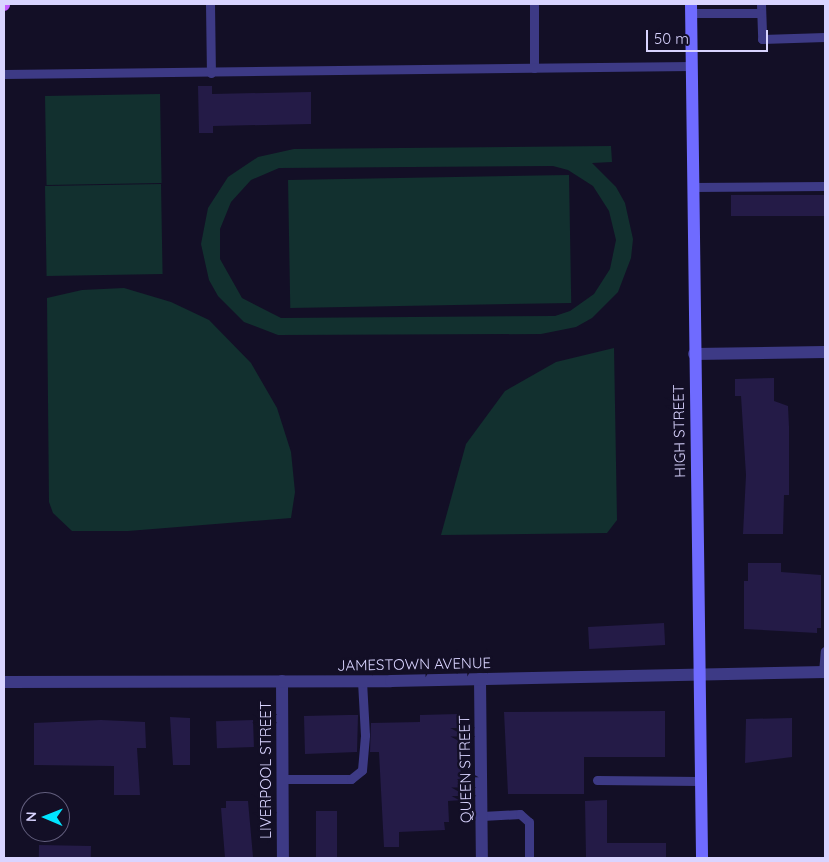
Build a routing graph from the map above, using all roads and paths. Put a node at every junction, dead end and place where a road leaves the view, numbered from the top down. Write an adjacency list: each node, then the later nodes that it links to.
1 (210, 4): 8 (lane)
2 (534, 4): 7 (lane)
3 (761, 8): 4 (lane); 5 (lane)
4 (691, 9): 6 (main road, HIGH STREET)
5 (825, 37)
6 (692, 66): 7 (lane); 11 (main road, HIGH STREET)
7 (534, 68): 8 (lane)
8 (211, 73): 9 (lane)
9 (4, 74)
10 (825, 186): 11 (lane)
11 (693, 187): 13 (main road, HIGH STREET)
12 (825, 352): 13 (street)
13 (694, 354): 16 (main road, HIGH STREET)
14 (825, 651): 15 (lane)
15 (824, 672): 16 (street, JAMESTOWN AVENUE)
16 (697, 676): 17 (street, JAMESTOWN AVENUE); 23 (main road, HIGH STREET)
17 (480, 679): 19 (street, JAMESTOWN AVENUE); 24 (street, QUEEN STREET)
18 (282, 681): 19 (street, JAMESTOWN AVENUE); 20 (street, JAMESTOWN AVENUE); 21 (street, LIVERPOOL STREET)
19 (362, 681): 21 (lane)
20 (4, 682)
21 (282, 779): 25 (street, LIVERPOOL STREET)
22 (597, 780): 23 (lane)
23 (700, 781): 28 (main road, HIGH STREET)
24 (482, 816): 26 (street, QUEEN STREET); 27 (lane)
25 (283, 858)
26 (482, 858)
27 (529, 858)
28 (702, 858)

